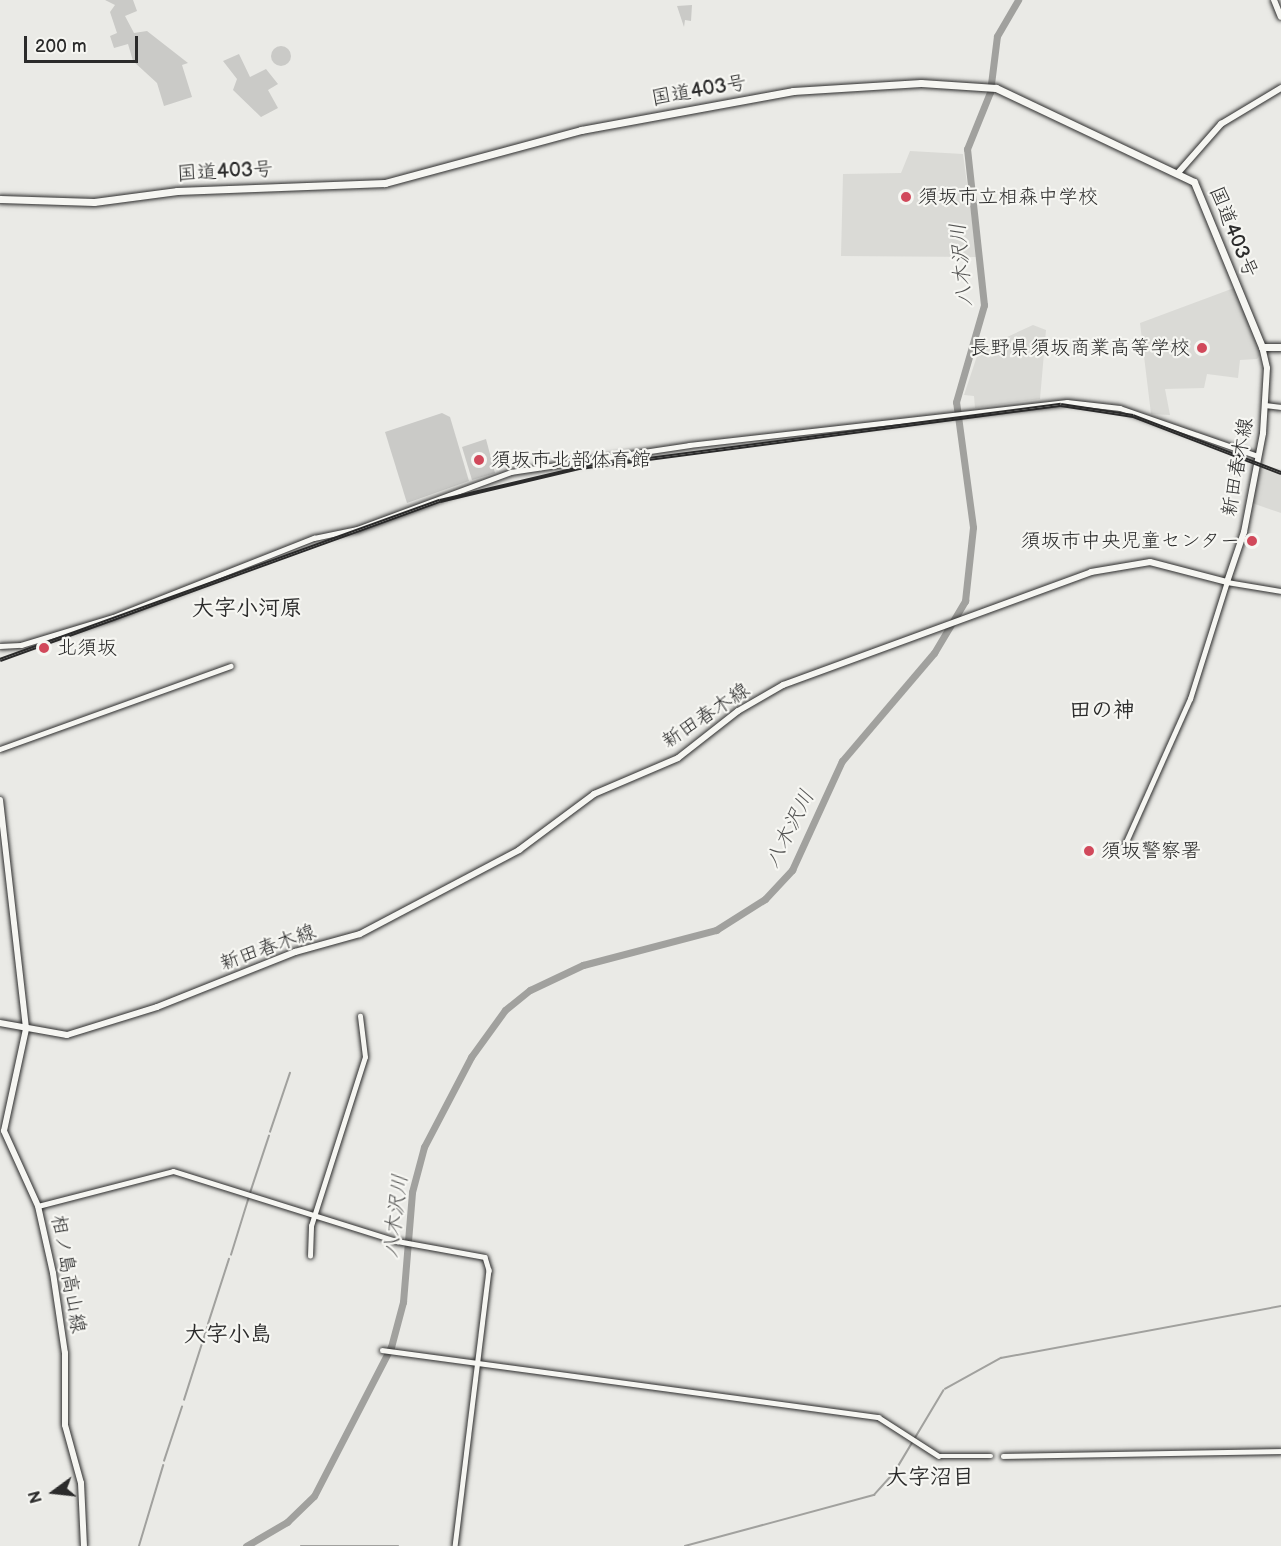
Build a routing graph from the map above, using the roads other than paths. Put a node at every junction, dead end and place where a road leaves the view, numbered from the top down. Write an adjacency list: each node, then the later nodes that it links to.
1 (1274, 0): 2 (main road)
2 (1281, 17)
3 (1281, 88): 4 (main road)
4 (1177, 174): 5 (highway, 国道403号); 6 (highway, 国道403号)
5 (0, 199)
6 (1262, 347): 7 (highway); 8 (main road, 新田春木線)
7 (1281, 347)
8 (1265, 405): 9 (street); 10 (main road, 新田春木線)
9 (1281, 407)
10 (1258, 456): 11 (main road, 新田春木線); 13 (street)
11 (1227, 582): 12 (street); 17 (street); 20 (main road, 新田春木線)
12 (1281, 591)
13 (0, 646)
14 (231, 666): 15 (street)
15 (0, 749)
16 (0, 800): 20 (main road, 相ノ島高山線)
17 (1125, 844)
18 (360, 1016): 22 (street)
19 (0, 1023): 20 (main road, 新田春木線)
20 (26, 1029): 21 (main road, 相ノ島高山線)
21 (38, 1206): 22 (street); 29 (main road, 相ノ島高山線)
22 (314, 1214): 23 (street); 25 (street)
23 (310, 1256)
24 (382, 1350): 25 (street)
25 (476, 1363): 27 (street); 30 (street)
26 (1281, 1451): 28 (street)
27 (991, 1456)
28 (1003, 1456)
29 (84, 1546)
30 (455, 1546)

